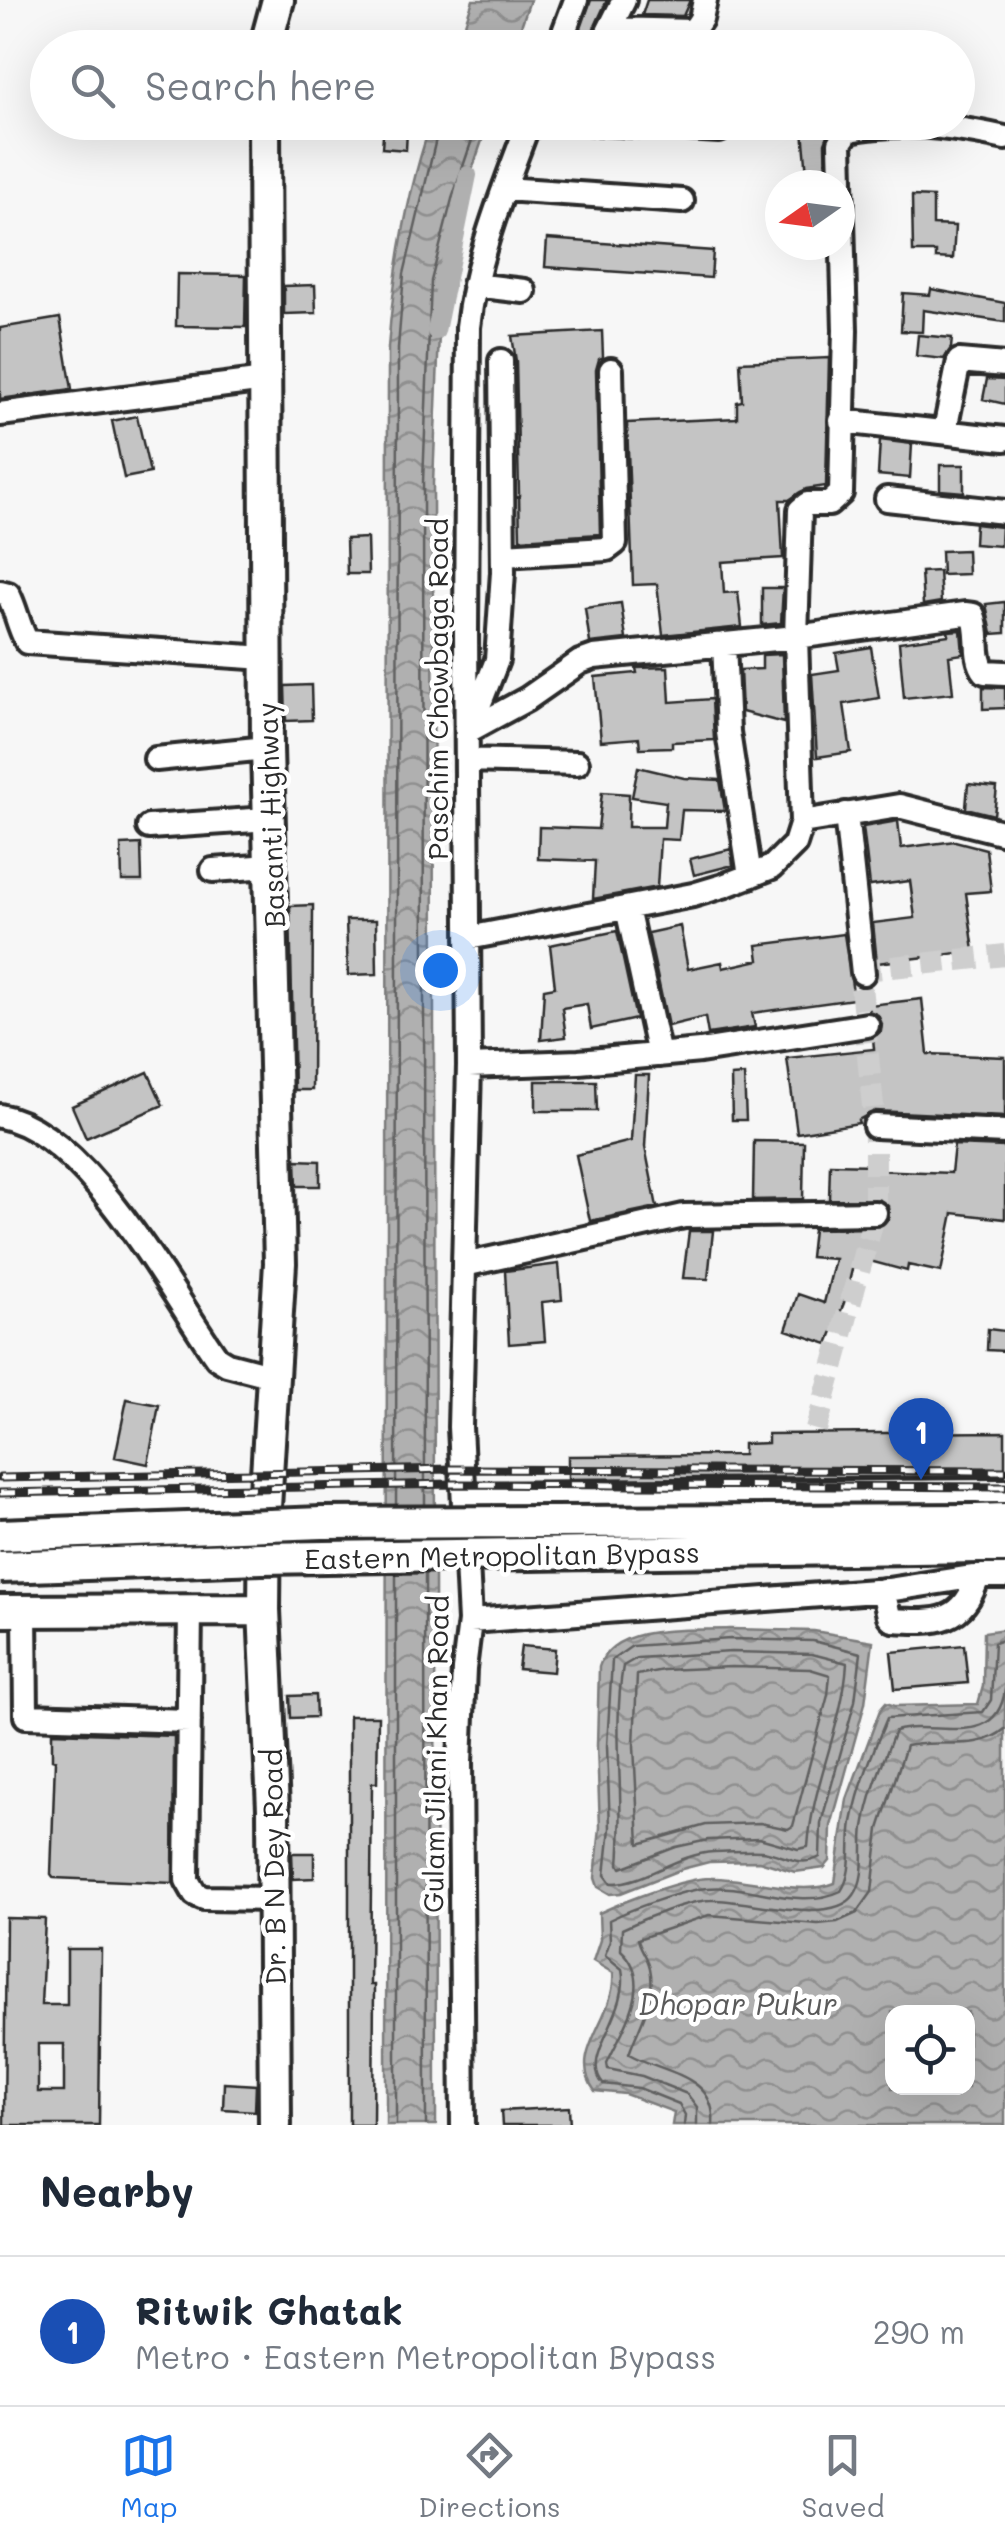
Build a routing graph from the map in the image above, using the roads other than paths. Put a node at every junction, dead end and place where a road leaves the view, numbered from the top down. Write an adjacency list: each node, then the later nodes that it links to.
1 (278, 0): 5 (main road)
2 (576, 0): 6 (street)
3 (624, 0): 7 (street)
4 (705, 0): 8 (street)
5 (270, 30)
6 (565, 30)
7 (609, 30)
8 (694, 30)
9 (975, 133): 10 (street)
10 (1005, 138)
11 (264, 140): 21 (main road, Basanti Highway)
12 (522, 140): 14 (street, Paschim Chowbaga Road)
13 (842, 140): 23 (street)
14 (504, 189): 15 (street); 16 (street, Paschim Chowbaga Road)
15 (682, 202)
16 (474, 286): 17 (street); 27 (street, Paschim Chowbaga Road)
17 (524, 291)
18 (500, 361): 26 (street)
19 (1005, 365): 24 (street)
20 (611, 370): 30 (street)
21 (265, 380): 22 (street); 34 (main road, Basanti Highway)
22 (0, 414)
23 (841, 421): 24 (street); 32 (street)
24 (944, 430): 25 (street)
25 (1005, 439)
26 (502, 495): 27 (street); 30 (street)
27 (467, 498): 36 (street, Paschim Chowbaga Road)
28 (887, 498): 29 (street)
29 (1005, 512)
30 (503, 555): 36 (street)
31 (0, 592): 34 (street)
32 (796, 638): 33 (street); 35 (street); 43 (street)
33 (724, 644): 36 (street); 48 (street)
34 (266, 658): 37 (main road, Basanti Highway)
35 (1005, 673)
36 (468, 725): 39 (street, Paschim Chowbaga Road)
37 (267, 748): 38 (street); 42 (main road, Basanti Highway)
38 (156, 758)
39 (468, 760): 40 (street); 50 (street, Paschim Chowbaga Road)
40 (576, 764)
41 (846, 814): 43 (street); 45 (street); 51 (street)
42 (270, 818): 44 (street); 46 (main road, Basanti Highway)
43 (802, 822): 48 (street)
44 (149, 826)
45 (1005, 833)
46 (271, 866): 47 (street); 60 (main road, Basanti Highway)
47 (213, 870)
48 (750, 876): 49 (street)
49 (628, 908): 50 (street); 53 (street)
50 (468, 938): 54 (street, Paschim Chowbaga Road)
51 (863, 973)
52 (867, 1025): 53 (street)
53 (660, 1055): 54 (street)
54 (469, 1066): 59 (street, Paschim Chowbaga Road)
55 (0, 1116): 60 (street)
56 (875, 1126): 57 (street)
57 (1005, 1132)
58 (875, 1213): 59 (street)
59 (464, 1265): 62 (street, Gulam Jilani Khan Road)
60 (274, 1376): 63 (main road, Basanti Highway)
61 (1005, 1491): 62 (street)
62 (464, 1494): 73 (street, Gulam Jilani Khan Road)
63 (264, 1507): 64 (main road); 71 (main road, Dr. B N Dey Road)
64 (0, 1510)
65 (0, 1535): 66 (main road, bridge)
66 (989, 1542): 67 (main road, Eastern Metropolitan Bypass, bridge); 68 (street); 69 (street); 69 (street)
67 (0, 1566)
68 (1005, 1576)
69 (883, 1590): 73 (street)
70 (190, 1609): 71 (main road); 72 (main road); 74 (street)
71 (264, 1610): 75 (main road, Dr. B N Dey Road)
72 (13, 1611): 74 (street)
73 (470, 1620): 77 (street, Gulam Jilani Khan Road)
74 (188, 1722): 75 (street)
75 (275, 1899): 76 (main road, Dr. B N Dey Road)
76 (275, 2125)
77 (463, 2125)

